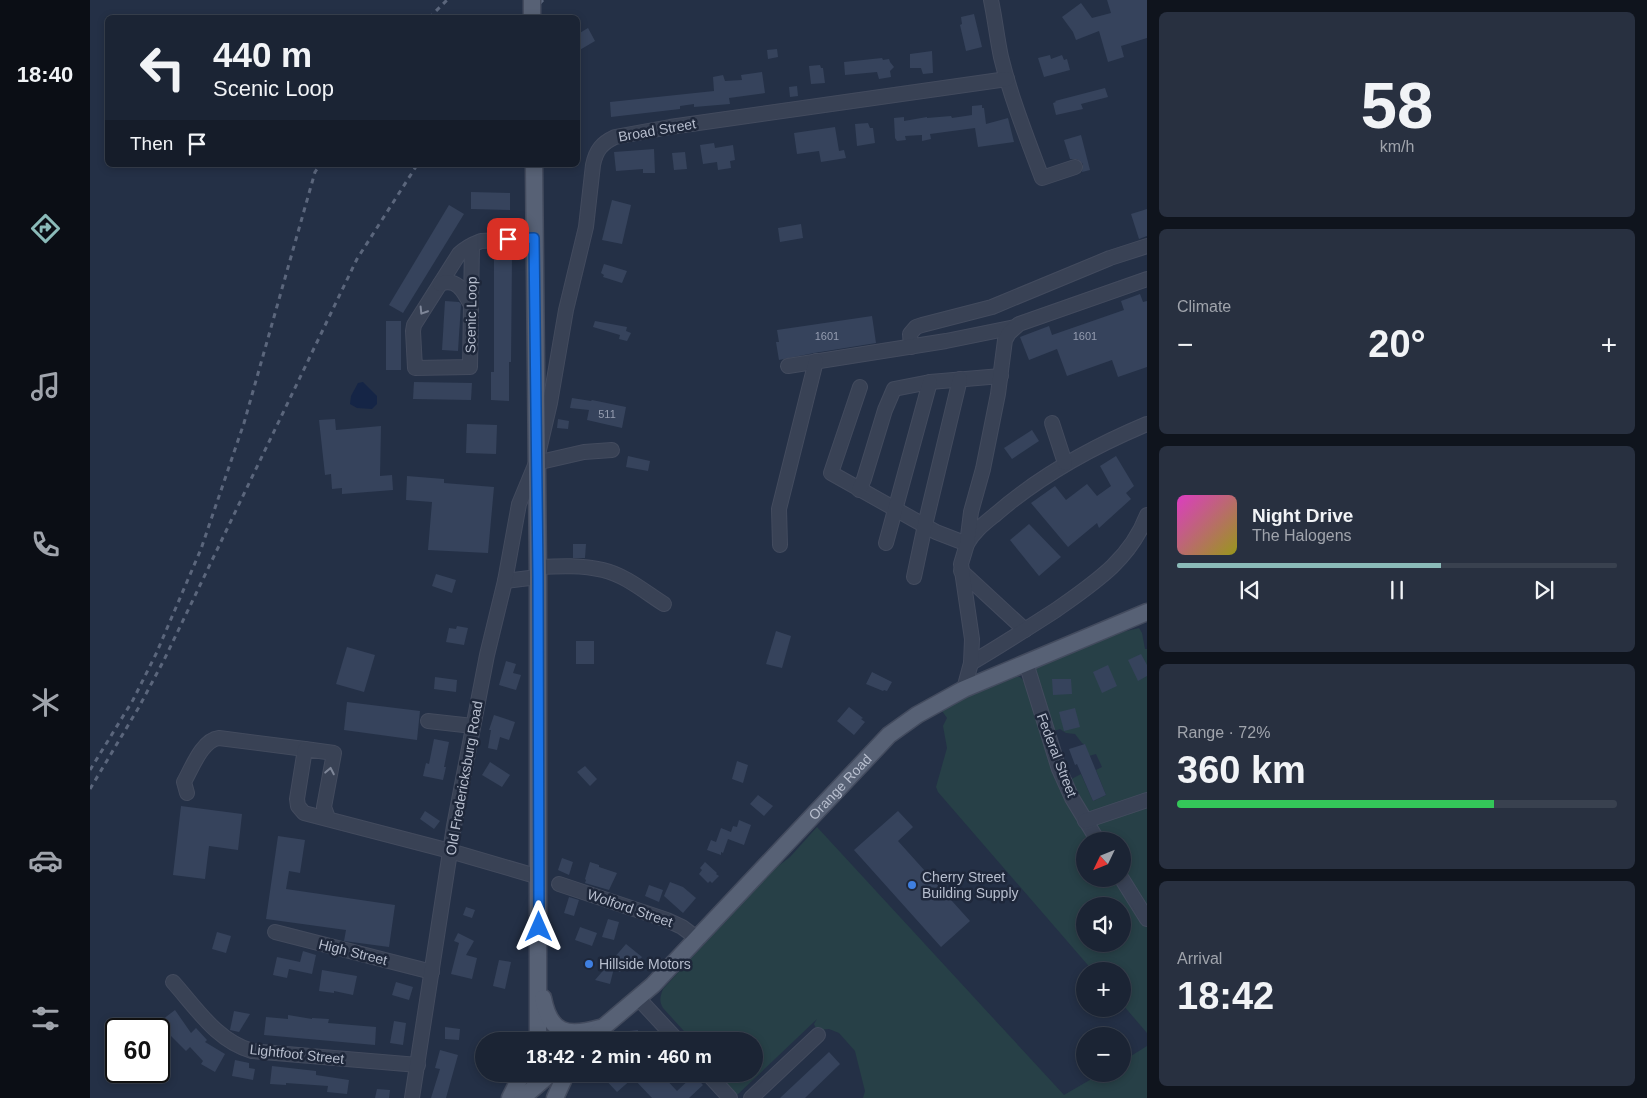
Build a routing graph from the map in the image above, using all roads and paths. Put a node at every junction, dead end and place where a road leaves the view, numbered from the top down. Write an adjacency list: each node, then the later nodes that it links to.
1 (532, 0): 3 (main road, bridge)
2 (991, 0): 4 (street)
3 (532, 15)
4 (1007, 79): 6 (street); 24 (street, Broad Street)
5 (534, 167): 7 (main road)
6 (1075, 167)
7 (534, 238): 8 (street); 24 (main road)
8 (472, 245): 11 (street, Scenic Loop); 12 (street, Scenic Loop)
9 (1147, 246): 14 (street)
10 (1147, 279): 13 (street)
11 (440, 284): 12 (street); 12 (street, Scenic Loop, one-way to 12)
12 (471, 306)
13 (1015, 327): 14 (street); 17 (street)
14 (911, 347): 15 (street)
15 (816, 361): 16 (street); 32 (street)
16 (788, 366)
17 (1001, 376): 18 (street); 31 (street)
18 (960, 379): 19 (street); 29 (street)
19 (930, 382): 26 (street); 27 (street)
20 (860, 387): 26 (street)
21 (1052, 423): 25 (street)
22 (1147, 424): 25 (street)
23 (612, 450): 24 (street)
24 (536, 462): 34 (main road); 36 (street, Old Fredericksburg Road)
25 (1065, 463): 31 (street)
26 (859, 490): 27 (street)
27 (895, 510): 29 (street); 30 (street)
28 (1147, 514): 39 (street)
29 (925, 525): 31 (street); 35 (street)
30 (886, 543)
31 (967, 544): 33 (street)
32 (780, 545)
33 (961, 571): 39 (street); 40 (street)
34 (538, 572): 36 (street); 37 (street); 52 (main road)
35 (914, 577)
36 (505, 581): 44 (street, Old Fredericksburg Road)
37 (664, 604)
38 (1147, 612): 41 (main road, Orange Road)
39 (1025, 630): 40 (street)
40 (971, 663): 42 (street)
41 (1026, 663): 42 (main road, Orange Road); 49 (street, Federal Street)
42 (964, 689): 57 (main road, Orange Road)
43 (428, 720): 44 (street)
44 (473, 726): 51 (street, Old Fredericksburg Road)
45 (305, 749): 46 (street); 48 (street); 48 (street, one-way to 45)
46 (187, 793)
47 (1147, 800): 49 (street)
48 (328, 818): 51 (street)
49 (1085, 821): 50 (street, Federal Street)
50 (1092, 832)
51 (450, 851): 52 (street); 58 (street, Old Fredericksburg Road)
52 (539, 877): 59 (main road)
53 (559, 884): 57 (street, Wolford Street)
54 (1128, 888): 55 (street)
55 (1147, 919)
56 (274, 932): 58 (street, High Street)
57 (698, 939): 61 (main road, Orange Road)
58 (432, 972): 68 (street, Old Fredericksburg Road)
59 (538, 978): 62 (main road); 63 (main road); 64 (main road)
60 (173, 982): 68 (street, Lightfoot Street)
61 (638, 998): 62 (main road, Orange Road); 66 (street)
62 (604, 1026): 65 (main road, Orange Road)
63 (530, 1032)
64 (538, 1032)
65 (597, 1032)
66 (670, 1032)
67 (818, 1035): 78 (street)
68 (418, 1065): 74 (street, Old Fredericksburg Road)
69 (518, 1082): 75 (main road)
70 (542, 1082): 76 (main road)
71 (563, 1082): 77 (main road)
72 (715, 1082): 73 (street)
73 (726, 1096)
74 (412, 1098)
75 (510, 1098)
76 (522, 1098)
77 (556, 1098)
78 (751, 1098)

